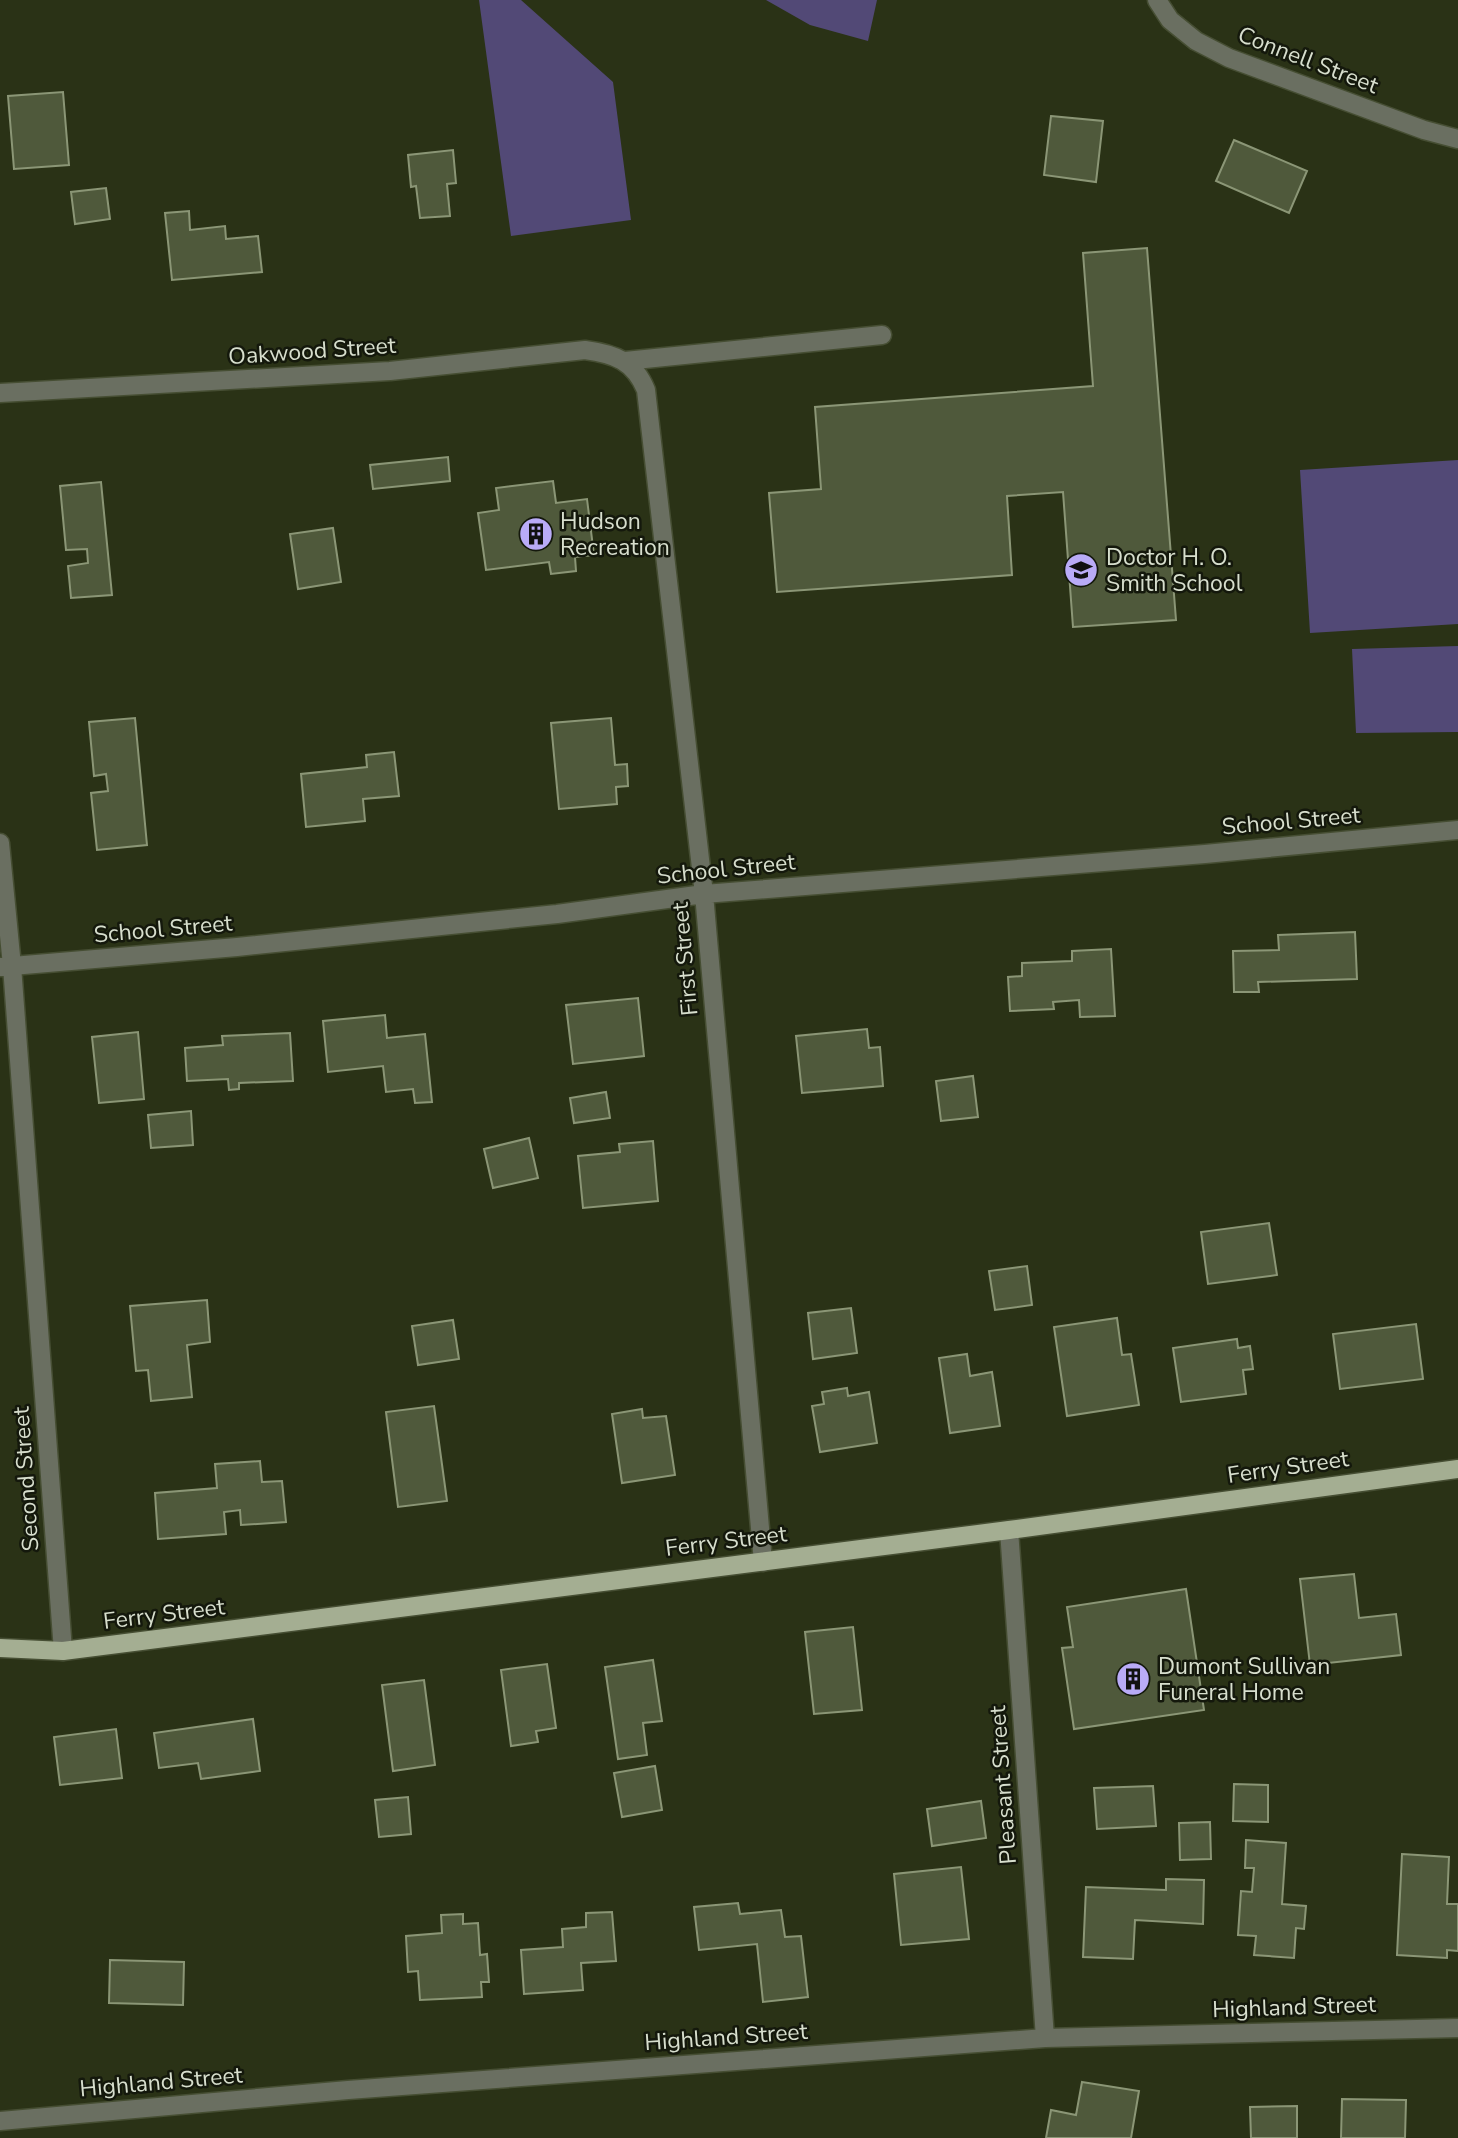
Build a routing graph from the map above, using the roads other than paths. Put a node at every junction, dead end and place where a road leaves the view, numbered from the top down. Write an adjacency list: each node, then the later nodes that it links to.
1 (1157, 0): 2 (street, Connell Street)
2 (1458, 139)
3 (882, 335): 4 (street)
4 (625, 361): 5 (street, Oakwood Street); 8 (street, First Street)
5 (0, 393)
6 (1458, 830): 8 (street, School Street)
7 (0, 843): 9 (street, Second Street)
8 (704, 894): 9 (street, School Street); 12 (street, First Street)
9 (6, 967): 14 (street, Second Street)
10 (1458, 1469): 11 (main road, Ferry Street)
11 (1009, 1530): 12 (main road, Ferry Street); 16 (street, Pleasant Street)
12 (763, 1562): 14 (main road, Ferry Street)
13 (0, 1648): 14 (main road, Ferry Street)
14 (64, 1651)
15 (1458, 2028): 16 (street, Highland Street)
16 (1045, 2038): 17 (street, Highland Street)
17 (3, 2121): 18 (street)
18 (17, 2138)

